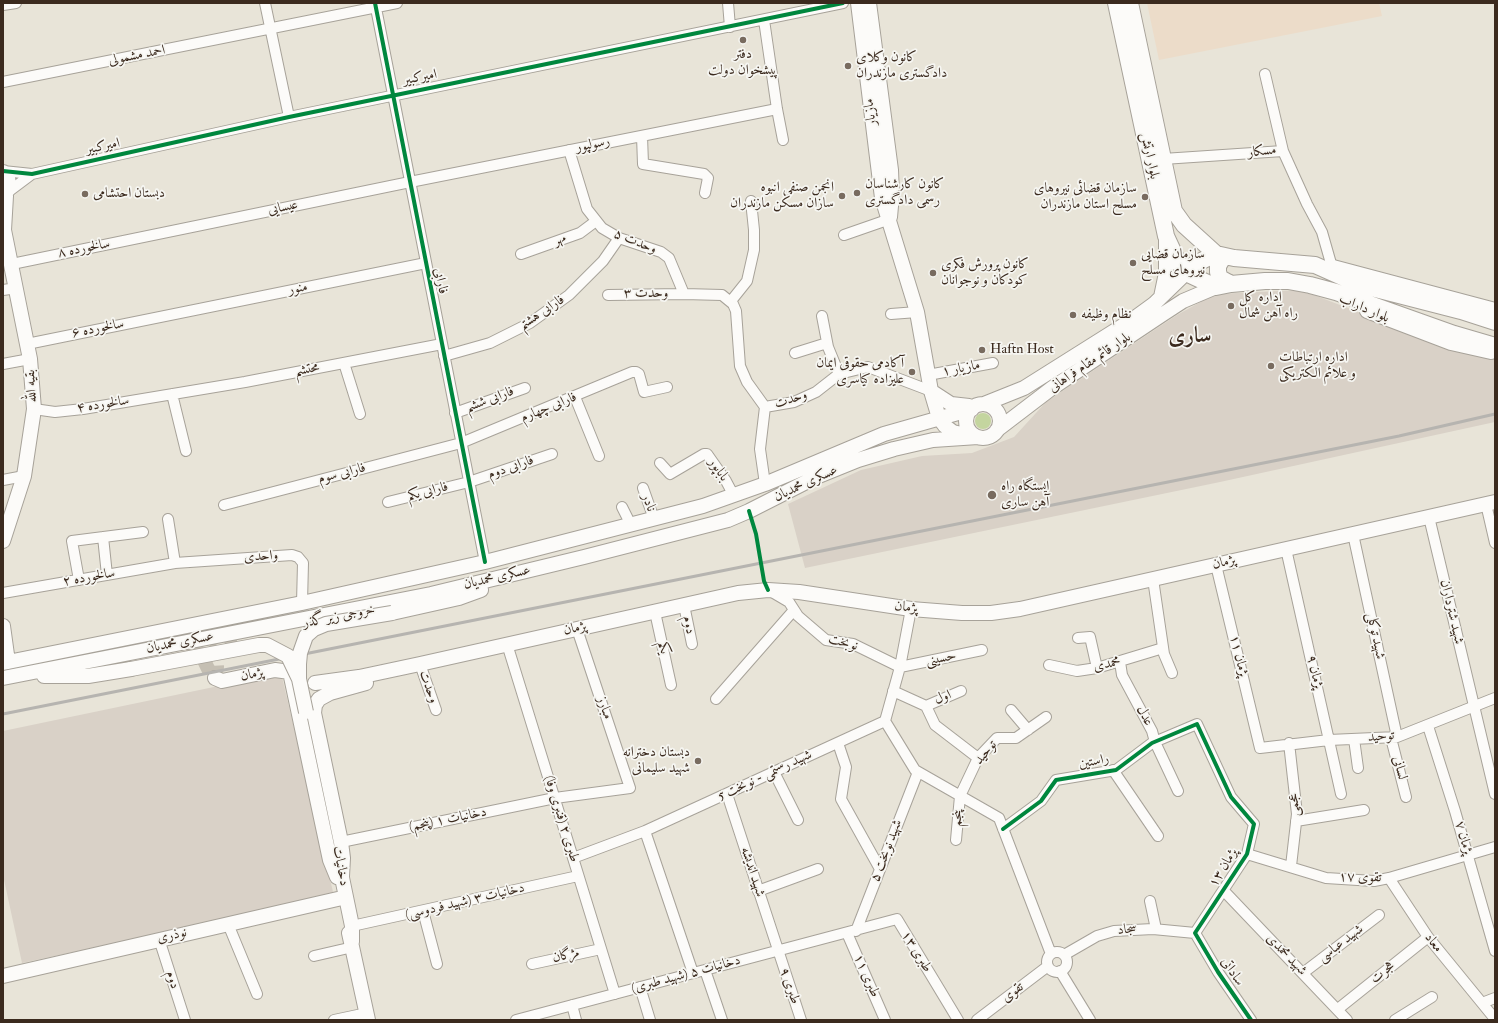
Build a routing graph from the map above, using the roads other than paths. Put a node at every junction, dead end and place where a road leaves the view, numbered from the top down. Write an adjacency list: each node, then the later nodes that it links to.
1 (16, 3): 11 (street)
2 (265, 3): 14 (street)
3 (397, 3): 10 (street, احمد مشمولی)
4 (728, 3): 13 (street)
5 (842, 3): 12 (street, امیرکبیر)
6 (858, 3): 28 (main road, مازیار)
7 (869, 3): 28 (main road, مازیار)
8 (1116, 3): 37 (main road, بلوار ارتش)
9 (1130, 3): 24 (main road, بلوار ارتش)
10 (375, 5): 14 (street, احمد مشمولی); 17 (street, فارابی)
11 (3, 6)
12 (764, 20): 13 (street, امیرکبیر); 18 (street)
13 (730, 27): 17 (street, امیرکبیر)
14 (271, 30): 16 (street, احمد مشمولی); 19 (street)
15 (1265, 74): 23 (street, مسکار)
16 (3, 82)
17 (393, 95): 19 (street, امیرکبیر); 27 (street, فارابی)
18 (777, 109): 20 (street, رسولپور); 21 (street)
19 (289, 117): 26 (street, امیرکبیر)
20 (642, 136): 22 (street, رسولپور); 29 (street)
21 (783, 140)
22 (569, 150): 27 (street, رسولپور); 33 (street, وحدت ۵)
23 (1283, 151): 24 (street, مسکار); 44 (street)
24 (1163, 159): 40 (main road, بلوار ارتش)
25 (3, 172): 26 (street, امیرکبیر); 30 (main road, بقیه الله)
26 (32, 174): 30 (street)
27 (410, 182): 35 (street, عیسایی); 41 (street, فارابی)
28 (886, 188): 32 (main road, مازیار)
29 (705, 193)
30 (6, 198): 34 (main road, بقیه الله)
31 (751, 201): 52 (street)
32 (890, 219): 36 (street); 54 (main road, مازیار)
33 (596, 220): 38 (street, وحدت ۵); 39 (street, مهر)
34 (4, 229): 42 (main road, بقیه الله)
35 (156, 235): 42 (street, سالخورده ۸)
36 (844, 235)
37 (1166, 236): 45 (main road, بلوار ارتش); 51 (main road)
38 (619, 238): 50 (street, وحدت ۵); 65 (street, فارابی هشتم)
39 (521, 254)
40 (1220, 255): 43 (main road, بلوار داراب); 45 (main road, بلوار قائم مقام فراهانی); 47 (main road)
41 (426, 263): 56 (street, منور); 61 (street, فارابی)
42 (12, 264): 48 (main road, بقیه الله)
43 (1315, 265): 44 (main road, بلوار داراب); 58 (main road)
44 (1332, 267): 53 (main road, بلوار داراب)
45 (1186, 273): 47 (main road); 51 (main road, بلوار قائم مقام فراهانی)
46 (1310, 285): 47 (main road, بلوار داراب); 62 (main road); 64 (main road, بلوار داراب)
47 (1223, 286): 83 (main road, بلوار قائم مقام فراهانی)
48 (10, 289): 60 (main road, بقیه الله)
49 (608, 294): 50 (street, وحدت ۳)
50 (684, 294): 52 (street)
51 (1161, 297): 77 (main road, بلوار قائم مقام فراهانی)
52 (731, 301): 78 (street)
53 (1495, 310)
54 (917, 312): 55 (street); 71 (main road, مازیار)
55 (891, 314)
56 (169, 315): 60 (street, سالخورده ۶)
57 (822, 316): 59 (street)
58 (1495, 322)
59 (827, 343): 63 (street); 70 (street)
60 (27, 344): 66 (main road, بقیه الله)
61 (442, 344): 65 (street, فارابی); 67 (street, محتشم)
62 (1495, 346)
63 (795, 353)
64 (1495, 353)
65 (444, 356): 80 (street, فارابی)
66 (30, 359): 69 (street); 79 (main road, بقیه الله)
67 (344, 363): 75 (street, محتشم); 81 (street)
68 (993, 363): 71 (street, مازیار ۱)
69 (3, 364)
70 (839, 374): 74 (street, وحدت); 78 (street, وحدت)
71 (928, 375): 74 (main road, مازیار)
72 (525, 388): 80 (street, فارابی ششم)
73 (667, 388): 76 (street, فارابی چهارم)
74 (932, 391): 77 (main road); 82 (main road, مازیار)
75 (172, 394): 79 (street, سالخورده ۴); 86 (street)
76 (575, 397): 85 (street, فارابی چهارم); 88 (street)
77 (977, 406): 82 (main road, عسکری محمدیان); 83 (main road); 84 (main road)
78 (765, 407): 93 (street, وحدت)
79 (34, 409): 90 (main road, بقیه الله)
80 (455, 413): 85 (street, فارابی)
81 (360, 414)
82 (939, 418): 84 (main road); 93 (main road, عسکری محمدیان)
83 (997, 430): 84 (main road)
84 (976, 436): 113 (main road, عسکری محمدیان)
85 (461, 443): 92 (street, فارابی); 98 (street, فارابی سوم)
86 (186, 451)
87 (552, 454): 92 (street, فارابی دوم)
88 (599, 456)
89 (660, 463): 95 (street, باباپور)
90 (24, 476): 91 (street); 107 (main road, بقیه الله)
91 (3, 480)
92 (469, 482): 96 (street, فارابی یکم); 110 (street, فارابی)
93 (765, 484): 95 (main road, عسکری محمدیان)
94 (643, 488): 102 (street, نادر)
95 (734, 496): 102 (main road, عسکری محمدیان)
96 (388, 502)
97 (1490, 503): 100 (main road, پژمان); 108 (street)
98 (224, 505)
99 (622, 507): 103 (street)
100 (1429, 517): 105 (main road, پژمان); 153 (street, شهید شترداران)
101 (168, 519): 111 (street)
102 (654, 519): 103 (main road, عسکری محمدیان)
103 (631, 525): 110 (main road, عسکری محمدیان)
104 (143, 532): 106 (street)
105 (1353, 534): 109 (main road, پژمان); 161 (street, شهید توکلی)
106 (103, 537): 114 (street); 116 (street)
107 (3, 541)
108 (1495, 543)
109 (1286, 549): 112 (main road, پژمان); 163 (street, پژمان ۹)
110 (485, 562): 117 (main road); 121 (main road, عسکری محمدیان)
111 (175, 563): 114 (street, سالخورده ۲); 121 (street, واحدی)
112 (1216, 565): 115 (main road, پژمان); 167 (street, پژمان ۱۱)
113 (522, 572): 117 (main road, عسکری محمدیان); 144 (main road, bridge)
114 (107, 575): 116 (street, سالخورده ۲)
115 (1153, 579): 123 (main road, پژمان); 133 (street)
116 (79, 580): 119 (street, سالخورده ۲)
117 (487, 580): 120 (main road, عسکری محمدیان)
118 (768, 590): 122 (main road, پژمان); 123 (main road, پژمان); 124 (street, نوبخت)
119 (3, 593)
120 (431, 594): 128 (main road, خروجی زیر گذر); 135 (main road, عسکری محمدیان)
121 (302, 603): 136 (main road, عسکری محمدیان)
122 (684, 605): 125 (main road, پژمان); 131 (street, دوم)
123 (911, 608): 140 (street)
124 (794, 610): 140 (street, نوبخت); 151 (street)
125 (655, 612): 127 (main road, پژمان); 147 (street, یکم)
126 (3, 626): 136 (main road)
127 (577, 629): 130 (main road, پژمان); 173 (street, مبارز)
128 (246, 636)
129 (1078, 638): 141 (street)
130 (507, 644): 138 (main road, پژمان); 180 (street, طبری ۲ (قنبری وفا))
131 (692, 644)
132 (187, 648): 135 (main road)
133 (1163, 648): 137 (street, محمدی); 142 (street)
134 (982, 650): 140 (street, حسینی)
135 (85, 661): 143 (main road, عسکری محمدیان)
136 (5, 662)
137 (1120, 662): 141 (street, محمدی); 164 (street, عدل)
138 (416, 665): 146 (main road, پژمان); 154 (street, وحدت); 188 (main road)
139 (1049, 665): 141 (street, محمدی)
140 (900, 667): 148 (street)
141 (1097, 668)
142 (1172, 673)
143 (8, 676): 144 (main road, bridge)
144 (295, 676): 145 (main road, پژمان); 197 (main road, دخانیات, bridge); 197 (main road)
145 (215, 678)
146 (315, 683)
147 (671, 685)
148 (893, 691): 152 (street); 157 (street)
149 (961, 691): 152 (street, اول)
150 (1495, 698): 153 (street, توحید)
151 (716, 699)
152 (926, 706): 168 (street)
153 (1474, 707): 159 (street, توحید); 177 (street, شهید شترداران)
154 (436, 710)
155 (1011, 710): 160 (street)
156 (1046, 717): 160 (street, توحید)
157 (885, 721): 165 (street, شهید رستمی - نوبخت 5); 172 (street)
158 (1197, 724): 164 (street, راستین); 190 (street, پژمان ۱۳)
159 (1428, 726): 161 (street, توحید); 191 (street, پژمان ۷)
160 (1028, 730): 168 (street, توحید)
161 (1394, 738): 162 (street, توحید); 179 (street, لسانی)
162 (1354, 739): 163 (street, توحید); 169 (street)
163 (1329, 740): 166 (street, توحید); 176 (street, پژمان ۹)
164 (1155, 742): 170 (street, راستین); 174 (street, عدل)
165 (838, 743): 171 (street, شهید رستمی - نوبخت 5); 195 (street)
166 (1289, 743): 167 (street, توحید); 183 (street, عجمی)
167 (1260, 748)
168 (978, 758): 178 (street, توحید)
169 (1358, 768)
170 (1113, 770): 184 (street, راستین); 186 (street)
171 (774, 772): 175 (street, شهید رستمی - نوبخت 5); 182 (street)
172 (918, 772): 178 (street); 195 (street, شهید نوبخت ۵)
173 (630, 788): 180 (street, دخانیات ۱ (پنجم))
174 (1178, 791)
175 (727, 794): 185 (street, شهید رستمی - نوبخت 5); 199 (street, شهید اندیشه)
176 (1341, 794)
177 (1495, 794)
178 (960, 796): 184 (street); 187 (street, پنجم)
179 (1406, 797)
180 (555, 798): 188 (street, دخانیات ۱ (پنجم)); 192 (street, طبری ۲ (قنبری وفا))
181 (1364, 810): 183 (street)
182 (798, 820)
183 (1296, 821): 193 (street, عجمی)
184 (1003, 829): 216 (street)
185 (645, 831): 192 (street, شهید رستمی - نوبخت 5); 225 (street)
186 (1158, 836)
187 (956, 840)
188 (341, 842): 197 (main road)
189 (1495, 847): 191 (street, تقوی ۱۷)
190 (1247, 854): 193 (street, تقوی ۱۷); 200 (street, پژمان ۱۳)
191 (1467, 855): 198 (street, تقوی ۱۷); 215 (street, پژمان ۷)
192 (573, 858): 196 (street, طبری ۲ (قنبری وفا))
193 (1291, 866): 198 (street, تقوی ۱۷)
194 (818, 869): 199 (street)
195 (880, 869): 208 (street, شهید نوبخت ۵)
196 (578, 876): 203 (street, دخانیات ۳ (شهید فردوسی)); 213 (street, طبری ۲ (قنبری وفا))
197 (340, 877): 201 (main road, دخانیات); 206 (main road, دخانیات)
198 (1389, 878): 210 (street, معاد)
199 (758, 891): 214 (street, شهید اندیشه)
200 (1224, 891): 209 (street, پژمان ۱۳); 224 (street, شهید محمدی)
201 (342, 898): 205 (main road, نوذری); 212 (main road, دخانیات)
202 (1150, 901): 207 (street)
203 (423, 912): 206 (street, دخانیات ۳ (شهید فردوسی)); 219 (street)
204 (1379, 915): 224 (street, شهید عباسی)
205 (228, 924): 211 (main road, نوذری); 228 (street)
206 (352, 926): 212 (main road, دخانیات)
207 (1156, 929): 209 (street, سجاد); 217 (street, سجاد)
208 (851, 932): 214 (street, دخانیات ۵ (شهید طبری)); 245 (street, طبری ۱۱); 246 (street, طبری ۱۳)
209 (1196, 935): 248 (street, ساداتی)
210 (1428, 937): 232 (street, معاد); 234 (street, هجرت)
211 (159, 939): 226 (main road, نوذری); 238 (street, دوم)
212 (353, 945): 218 (street); 235 (main road, دخانیات)
213 (601, 949): 220 (street, مژگان); 229 (street, طبری ۲ (قنبری وفا))
214 (778, 951): 222 (street, دخانیات ۵ (شهید طبری)); 244 (street, طبری ۹)
215 (1495, 951)
216 (1051, 954): 217 (street); 221 (street)
217 (1064, 955): 223 (street)
218 (314, 956)
219 (437, 964)
220 (532, 964)
221 (1048, 966): 223 (street); 247 (street, تقوی)
222 (705, 970): 225 (street, دخانیات ۵ (شهید طبری)); 243 (street)
223 (1060, 971): 236 (street)
224 (1303, 973): 234 (street, شهید محمدی)
225 (693, 974): 227 (street, دخانیات ۵ (شهید طبری))
226 (3, 976)
227 (640, 987): 229 (street, دخانیات ۵ (شهید طبری)); 242 (street)
228 (257, 994)
229 (615, 994): 233 (street, دخانیات ۵ (شهید طبری))
230 (1432, 997): 250 (street)
231 (1495, 998): 232 (street)
232 (1482, 1002): 237 (street, معاد)
233 (572, 1005): 240 (street, دخانیات ۵ (شهید طبری)); 241 (street)
234 (1338, 1010): 249 (street, شهید محمدی)
235 (368, 1016): 239 (street)
236 (1086, 1019)
237 (1495, 1019)
238 (184, 1020)
239 (334, 1020)
240 (516, 1020)
241 (576, 1020)
242 (650, 1020)
243 (722, 1020)
244 (801, 1020)
245 (885, 1020)
246 (958, 1020)
247 (977, 1020)
248 (1251, 1020)
249 (1347, 1020)
250 (1395, 1020)

